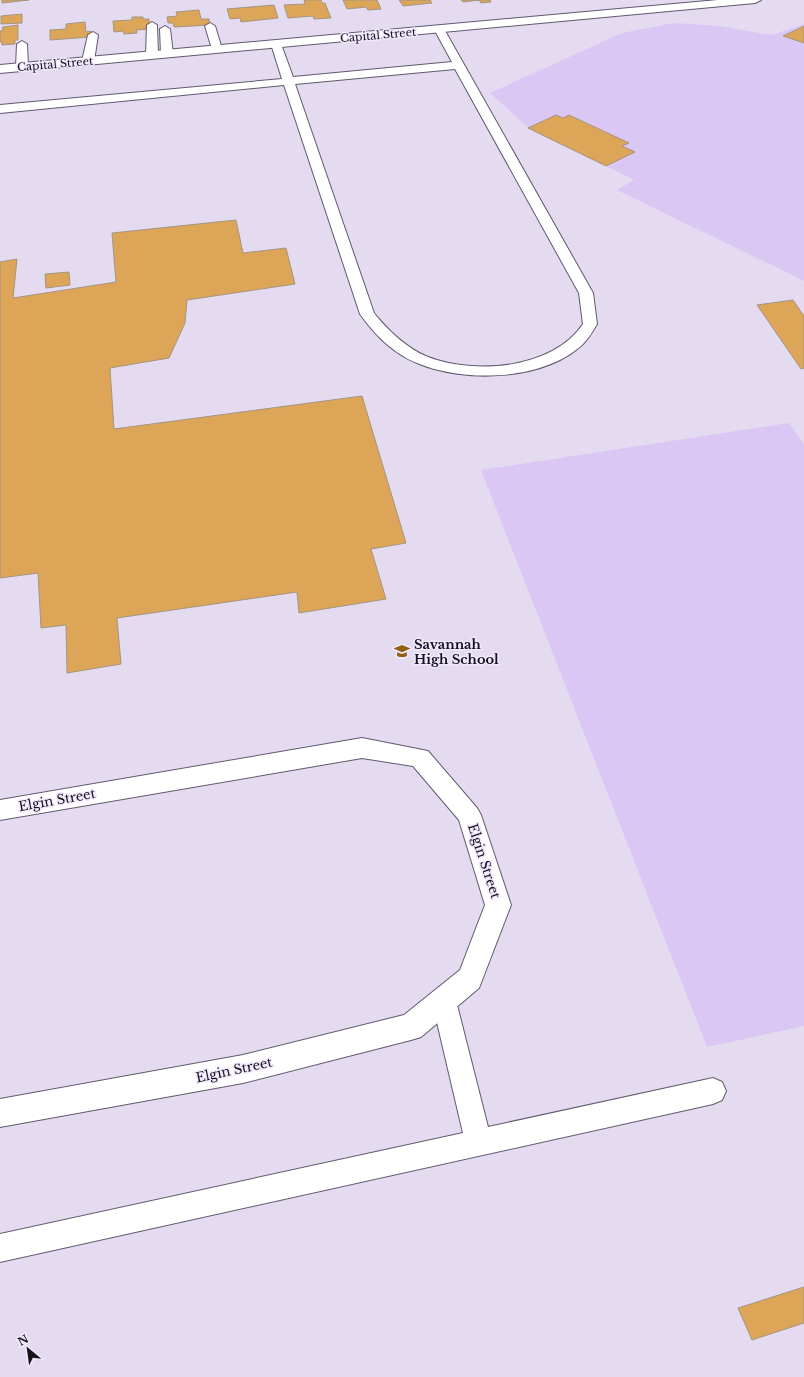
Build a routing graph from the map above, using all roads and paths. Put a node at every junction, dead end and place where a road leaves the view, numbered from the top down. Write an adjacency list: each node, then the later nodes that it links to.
1 (755, 0): 2 (street, Capital Street)
2 (653, 4): 6 (street, Capital Street)
3 (152, 25): 12 (lane)
4 (210, 26): 10 (lane)
5 (165, 29): 11 (lane)
6 (439, 29): 9 (street, Capital Street); 14 (lane)
7 (93, 35): 13 (lane)
8 (22, 44): 15 (lane)
9 (276, 44): 10 (street, Capital Street); 17 (lane)
10 (217, 49): 11 (street, Capital Street)
11 (167, 54): 12 (street, Capital Street)
12 (152, 55): 13 (street, Capital Street)
13 (88, 61): 15 (street, Capital Street)
14 (459, 66): 17 (lane); 17 (lane)
15 (22, 67): 16 (street, Capital Street)
16 (0, 69)
17 (289, 82): 18 (lane)
18 (0, 109)
19 (0, 810): 20 (street, Elgin Street)
20 (444, 1001): 22 (street, Elgin Street); 23 (lane)
21 (713, 1091): 23 (lane)
22 (0, 1113)
23 (479, 1143): 24 (lane)
24 (0, 1248)

